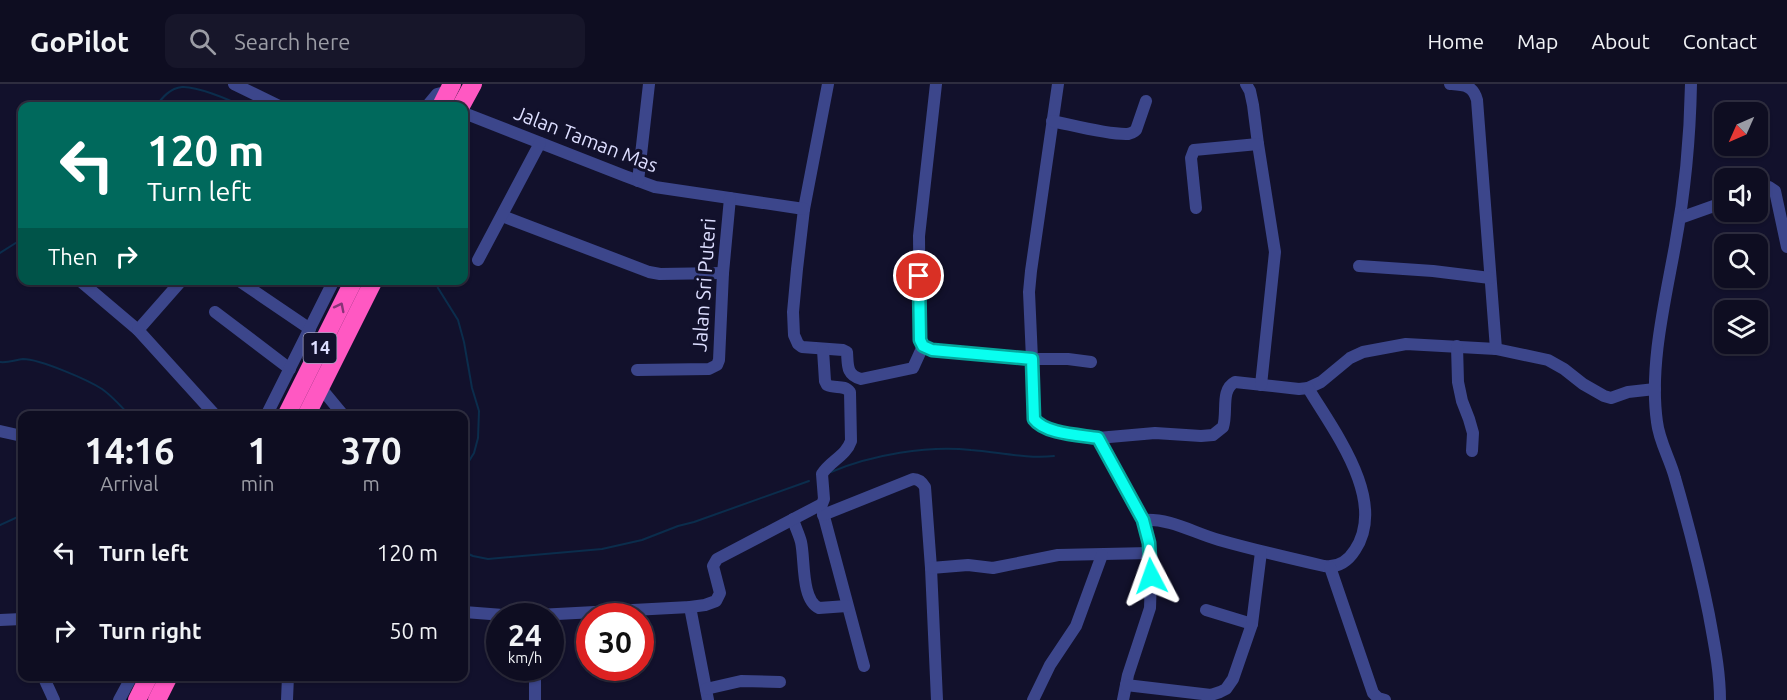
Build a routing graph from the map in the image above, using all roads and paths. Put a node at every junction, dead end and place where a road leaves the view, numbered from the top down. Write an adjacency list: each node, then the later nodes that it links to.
1 (234, 84): 12 (street)
2 (472, 84): 14 (highway)
3 (649, 84): 19 (street)
4 (828, 84): 24 (street)
5 (936, 84): 41 (street)
6 (1058, 84): 16 (street)
7 (1246, 84): 18 (street)
8 (1450, 84): 31 (street)
9 (1691, 84): 26 (street)
10 (447, 94): 13 (street)
11 (1146, 101): 16 (street)
12 (271, 102)
13 (430, 102)
14 (463, 102)
15 (468, 114): 17 (street, Jalan Taman Mas)
16 (1052, 121): 45 (street)
17 (540, 143): 19 (street, Jalan Taman Mas); 25 (street)
18 (1258, 144): 23 (street); 49 (street)
19 (638, 181): 21 (street, Jalan Taman Mas)
20 (1768, 187): 27 (street)
21 (730, 198): 24 (street, Jalan Taman Mas); 30 (street, Jalan Sri Puteri)
22 (1714, 206): 26 (street)
23 (1196, 208)
24 (804, 209): 44 (street)
25 (502, 216): 28 (street); 30 (street)
26 (1680, 218): 52 (street)
27 (1787, 247)
28 (478, 260)
29 (1359, 266): 31 (street)
30 (723, 273): 48 (street, Jalan Sri Puteri)
31 (1491, 278): 43 (street)
32 (85, 285): 40 (street)
33 (178, 285): 40 (street)
34 (246, 285): 39 (street)
35 (332, 285): 39 (street)
36 (352, 285): 55 (highway, 14, one-way to 36)
37 (371, 285): 50 (highway, 14)
38 (215, 312): 47 (street)
39 (310, 329): 47 (street)
40 (138, 330): 53 (street)
41 (923, 346): 44 (street); 45 (street)
42 (1457, 346): 43 (street); 51 (street); 61 (street)
43 (1496, 349): 52 (street)
44 (823, 350): 62 (street)
45 (1032, 359): 46 (street); 60 (street)
46 (1091, 362)
47 (290, 369): 54 (street)
48 (637, 370)
49 (1261, 385): 51 (street); 60 (street)
50 (320, 387): 56 (highway, 14); 57 (street)
51 (1308, 388): 68 (street)
52 (1655, 389): 99 (street)
53 (211, 411)
54 (269, 411)
55 (288, 411)
56 (308, 411)
57 (338, 411)
58 (0, 431): 59 (street)
59 (18, 435)
60 (1098, 438): 64 (street)
61 (1472, 451)
62 (822, 510): 63 (street); 69 (street); 70 (street)
63 (793, 519): 70 (street); 71 (street)
64 (1143, 520): 65 (street); 66 (street)
65 (1261, 552): 68 (street); 78 (street)
66 (1150, 553): 67 (street); 87 (street)
67 (1102, 555): 69 (street); 96 (street)
68 (1329, 567): 98 (street)
69 (931, 568): 95 (street)
70 (847, 606): 79 (street)
71 (690, 607): 75 (street); 88 (street)
72 (1206, 609): 78 (street)
73 (468, 612): 74 (street)
74 (486, 614)
75 (564, 614)
76 (18, 619): 77 (street)
77 (0, 620)
78 (1252, 624): 87 (street)
79 (864, 666)
80 (45, 681): 89 (street)
81 (129, 681): 90 (street)
82 (146, 681): 91 (highway)
83 (166, 681): 92 (highway)
84 (288, 681): 93 (street)
85 (535, 681): 94 (street)
86 (780, 682): 88 (street)
87 (1126, 685): 97 (street)
88 (707, 694)
89 (54, 700)
90 (119, 700)
91 (137, 700)
92 (157, 700)
93 (287, 700)
94 (535, 700)
95 (938, 700)
96 (1033, 700)
97 (1123, 700)
98 (1385, 700)
99 (1720, 700)

